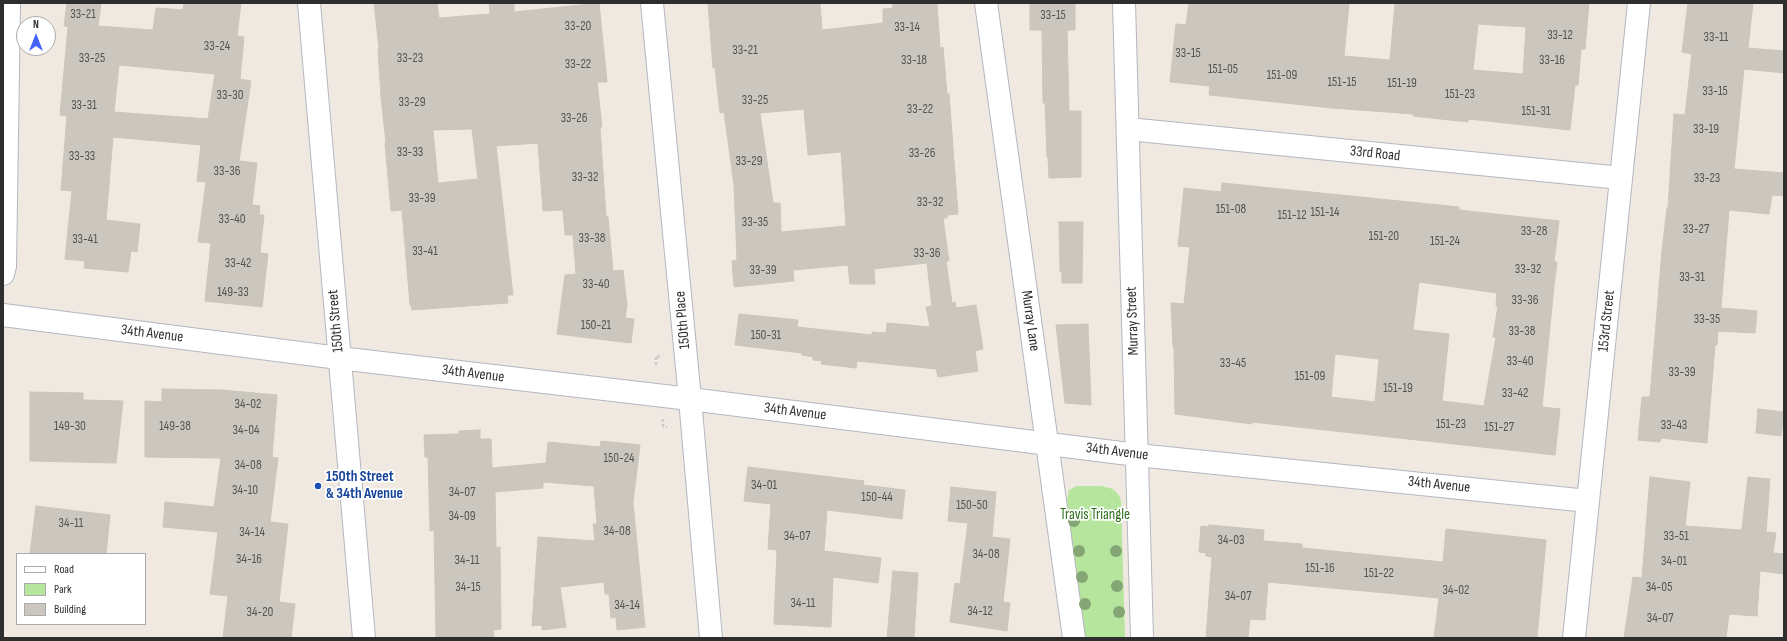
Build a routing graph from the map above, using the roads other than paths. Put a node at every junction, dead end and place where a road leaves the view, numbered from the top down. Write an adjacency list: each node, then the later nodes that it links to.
1 (9, 3): 9 (street)
2 (309, 3): 11 (street, 150th Street)
3 (652, 3): 12 (street, 150th Place)
4 (986, 3): 13 (street, Murray Lane)
5 (1124, 3): 7 (street, Murray Street)
6 (1639, 3): 8 (street, 153rd Street)
7 (1128, 129): 8 (street, 33rd Road); 14 (street, Murray Street)
8 (1621, 178): 15 (street, 153rd Street)
9 (3, 274)
10 (3, 315): 11 (street, 34th Avenue)
11 (339, 358): 12 (street, 34th Avenue); 16 (street, 150th Street)
12 (690, 399): 13 (street, 34th Avenue); 17 (street, 150th Place)
13 (1047, 443): 14 (street, 34th Avenue); 18 (street, Murray Lane)
14 (1137, 455): 15 (street, 34th Avenue); 19 (street, Murray Street)
15 (1588, 500): 20 (street, 153rd Street)
16 (364, 638)
17 (711, 638)
18 (1074, 638)
19 (1142, 638)
20 (1574, 638)

